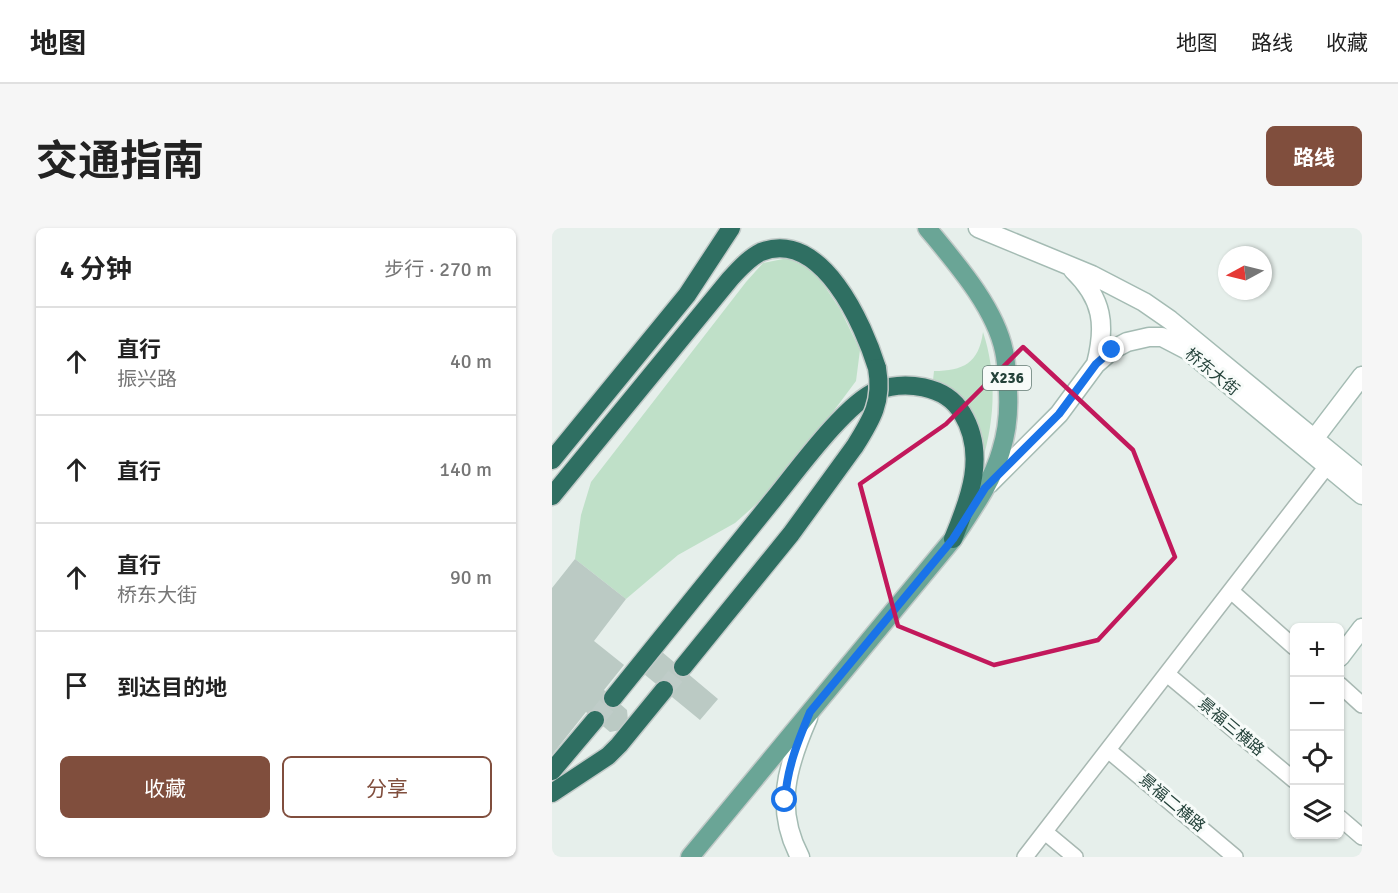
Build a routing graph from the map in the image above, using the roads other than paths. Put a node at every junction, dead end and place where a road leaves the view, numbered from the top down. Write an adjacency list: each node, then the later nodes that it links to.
1 (731, 228): 8 (highway)
2 (927, 228): 11 (main road, X236)
3 (978, 228): 4 (street, 桥东大街)
4 (1064, 262): 5 (street); 7 (street, 桥东大街)
5 (1096, 364): 9 (street, 桥东大街); 11 (street, 桥东大街)
6 (1362, 376): 7 (street)
7 (1314, 439): 10 (street, 桥东大街)
8 (552, 460)
9 (1327, 466): 12 (street, 桥东大街); 15 (street)
10 (1362, 478)
11 (985, 488): 14 (main road, X236)
12 (1362, 495)
13 (552, 496): 19 (highway, bridge)
14 (953, 539): 23 (highway); 25 (main road, X236)
15 (1230, 591): 17 (street); 20 (street)
16 (1362, 628): 18 (street)
17 (1290, 644)
18 (1344, 652)
19 (683, 667)
20 (1167, 674): 27 (street); 29 (street, 景福三横路)
21 (1344, 689): 24 (street)
22 (664, 690): 30 (highway)
23 (613, 698)
24 (1362, 705)
25 (810, 712): 34 (main road, X236); 35 (street)
26 (595, 720): 28 (highway)
27 (1108, 750): 32 (street); 38 (street, 景福二横路)
28 (552, 771)
29 (1290, 777)
30 (552, 793)
31 (1344, 821): 33 (street)
32 (1045, 832): 36 (street); 37 (street)
33 (1362, 837)
34 (690, 857)
35 (800, 857)
36 (1025, 857)
37 (1075, 857)
38 (1235, 857)

